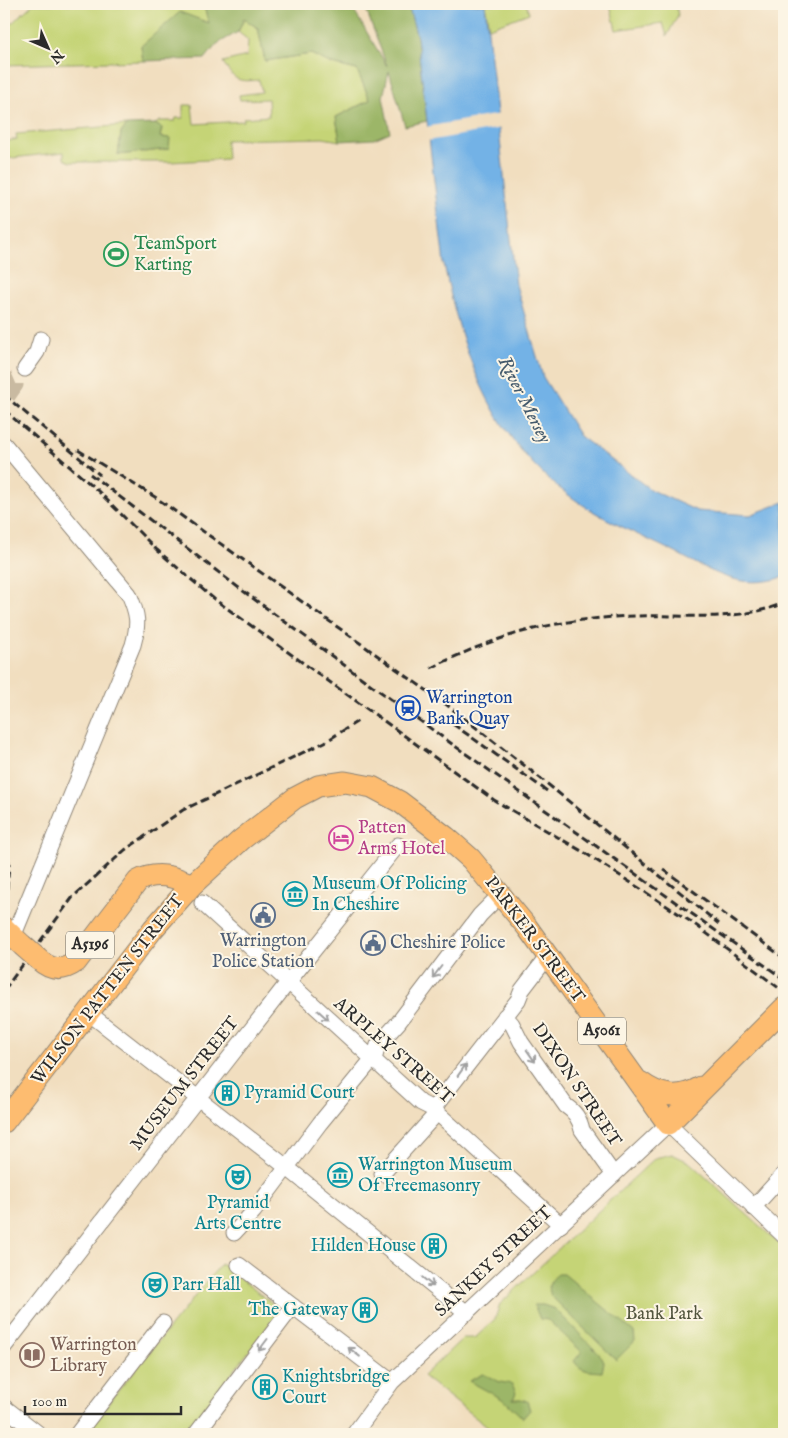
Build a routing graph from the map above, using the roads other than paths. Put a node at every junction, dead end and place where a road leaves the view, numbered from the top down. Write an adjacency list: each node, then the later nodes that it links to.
1 (41, 339): 2 (street)
2 (25, 369)
3 (4, 444): 10 (street)
4 (312, 788): 7 (highway, WILSON PATTEN STREET / A5061); 8 (highway, PARKER STREET / A5061)
5 (398, 845): 12 (street, MUSEUM STREET)
6 (130, 893): 7 (highway, A5196); 9 (highway); 10 (highway, A5196)
7 (197, 894): 9 (highway, WILSON PATTEN STREET / A5061); 12 (street, ARPLEY STREET)
8 (501, 894): 11 (highway, PARKER STREET / A5061); 16 (street, one-way to 16)
9 (178, 900): 14 (highway, WILSON PATTEN STREET / A5061)
10 (17, 940)
11 (548, 956): 15 (street); 17 (highway, PARKER STREET / A5061)
12 (289, 981): 16 (street, ARPLEY STREET, one-way to 16); 19 (street, MUSEUM STREET)
13 (780, 1012): 18 (highway)
14 (90, 1014): 19 (street); 21 (highway, WILSON PATTEN STREET / A5061)
15 (505, 1016): 20 (street, one-way to 15); 26 (street, DIXON STREET, one-way to 26)
16 (372, 1059): 20 (street, ARPLEY STREET); 23 (street)
17 (636, 1078): 18 (highway); 22 (highway, PARKER STREET / A5061)
18 (712, 1080): 22 (highway)
19 (198, 1099): 23 (street); 35 (street, MUSEUM STREET)
20 (435, 1111): 24 (street); 28 (street, ARPLEY STREET)
21 (4, 1122)
22 (668, 1124): 26 (street, SANKEY STREET); 27 (street)
23 (286, 1168): 29 (street); 33 (street, one-way to 33)
24 (382, 1174)
25 (784, 1174): 27 (street)
26 (614, 1175): 28 (street, SANKEY STREET)
27 (753, 1208): 30 (street)
28 (561, 1224): 33 (street, SANKEY STREET)
29 (234, 1233)
30 (784, 1236)
31 (239, 1265): 32 (street)
32 (292, 1306): 36 (street, one-way to 32); 40 (street, one-way to 40)
33 (467, 1313): 36 (street, SANKEY STREET)
34 (163, 1323): 39 (street)
35 (4, 1348)
36 (392, 1382): 41 (street, SANKEY STREET)
37 (4, 1407): 38 (street)
38 (39, 1434)
39 (77, 1434)
40 (196, 1434)
41 (354, 1434)

